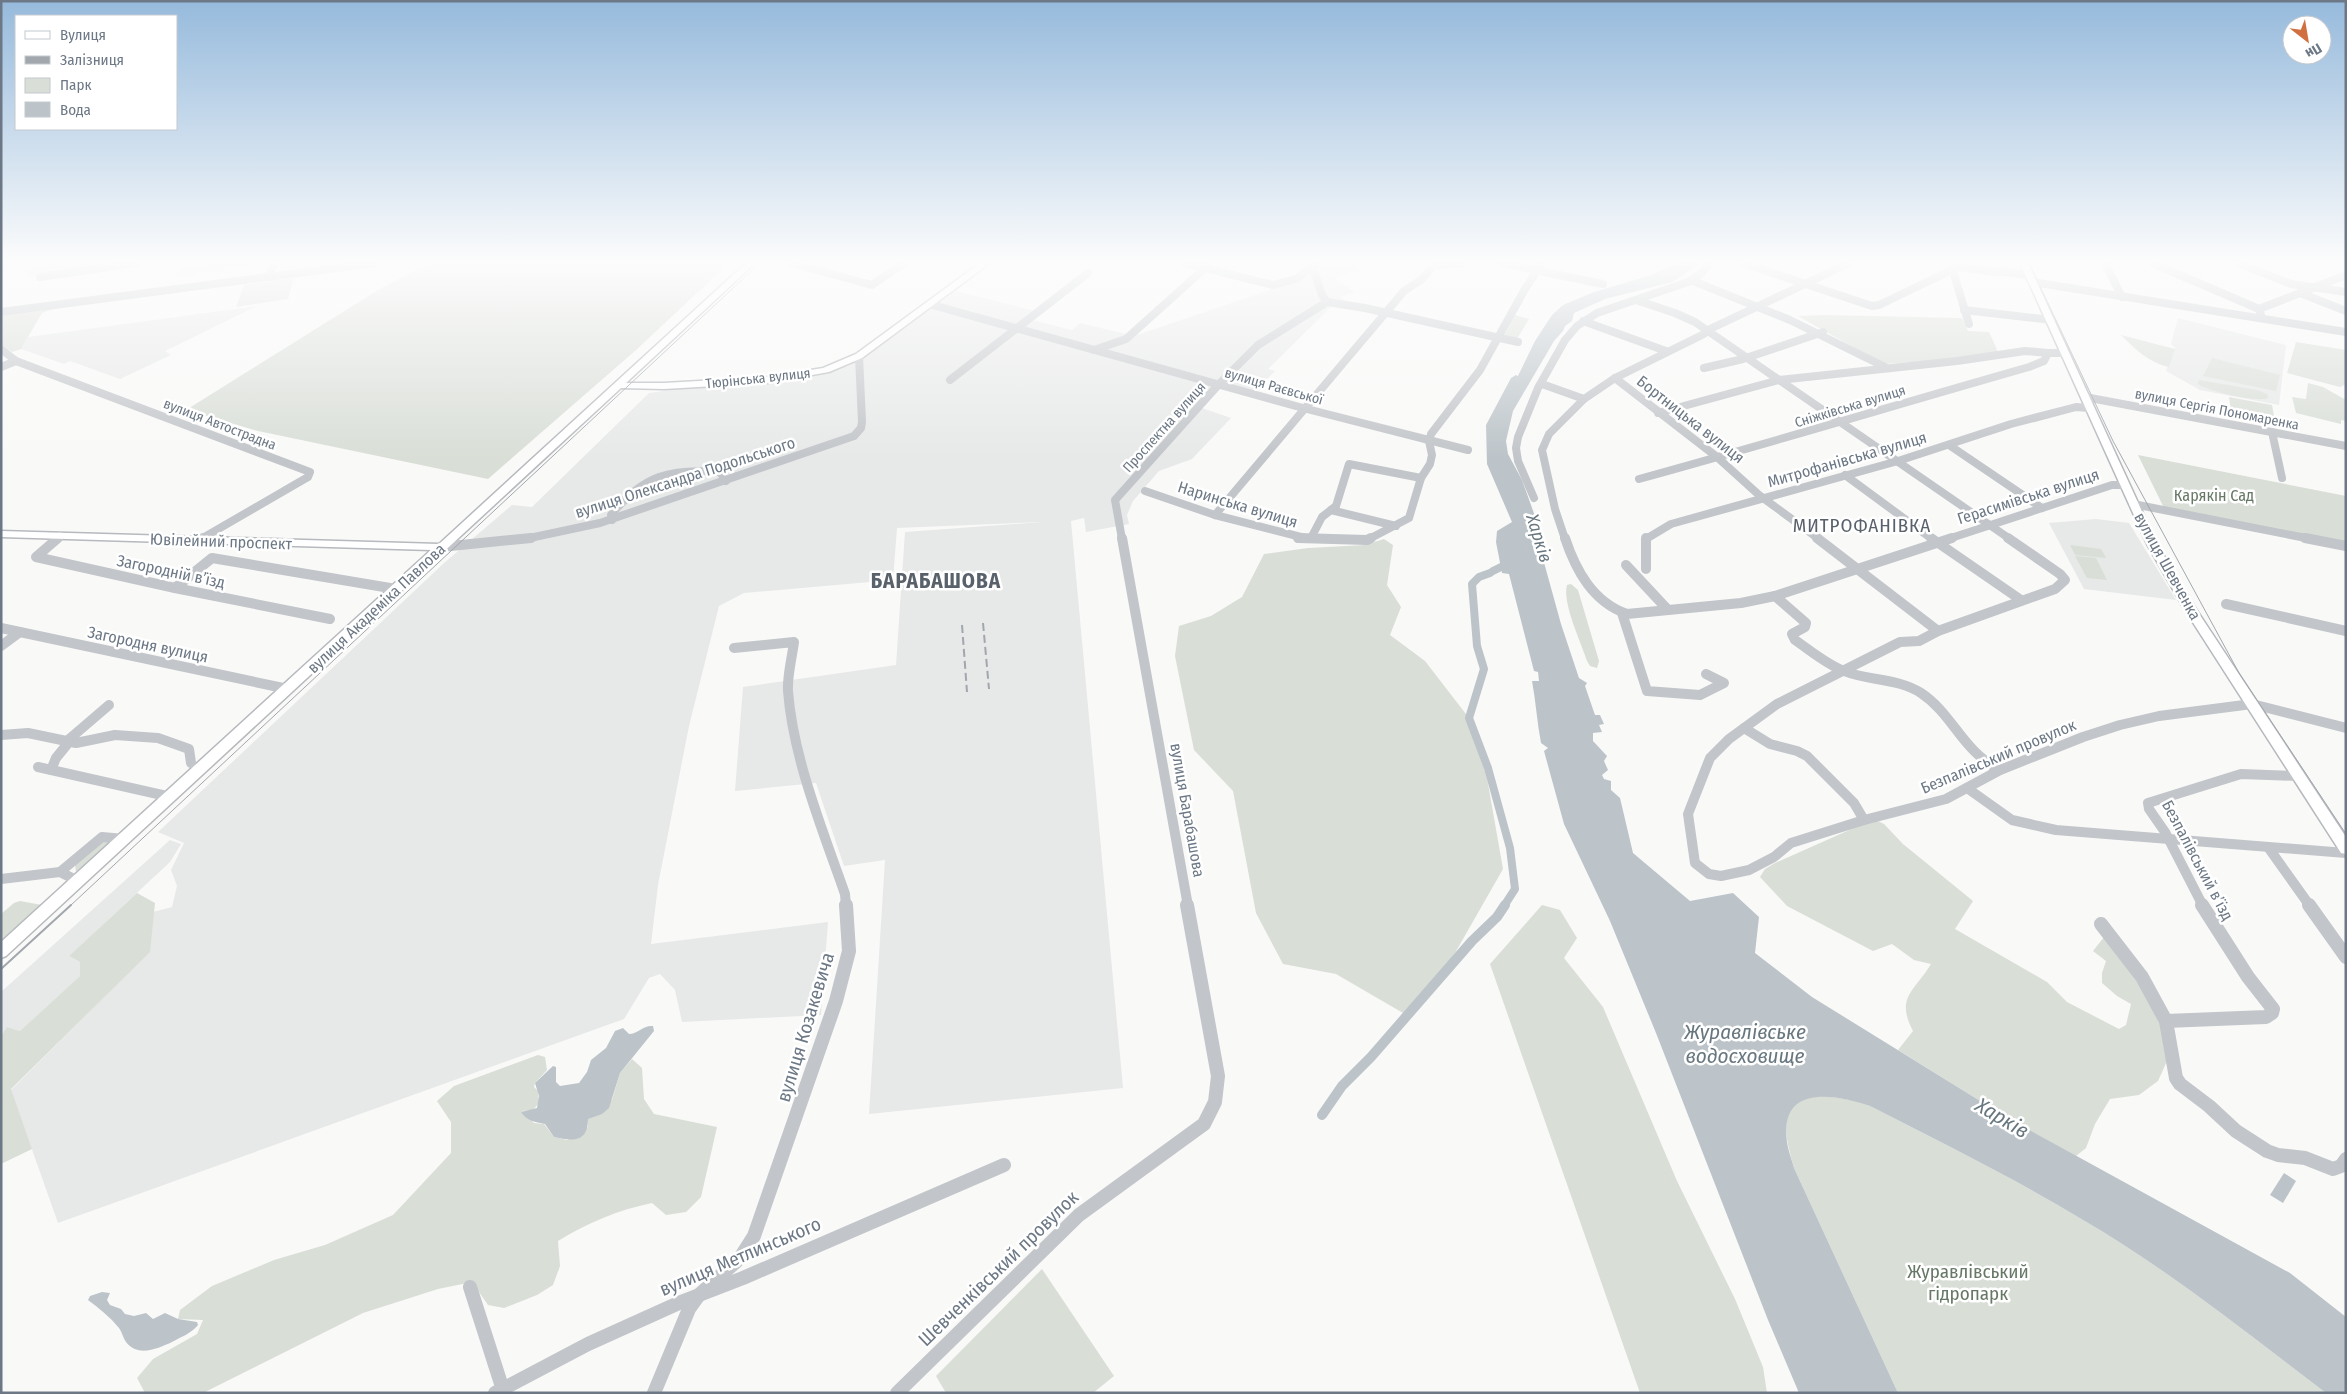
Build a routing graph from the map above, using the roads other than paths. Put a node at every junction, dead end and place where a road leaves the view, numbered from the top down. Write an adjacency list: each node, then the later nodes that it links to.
1 (681, 328): 37 (main road, вулиця Академіка Павлова)
2 (897, 328): 26 (main road, Тюрінська вулиця)
3 (1018, 328): 22 (street, вулиця Раєвської); 33 (street)
4 (1139, 328): 22 (street)
5 (1285, 328): 35 (street, Проспектна вулиця)
6 (1374, 328): 40 (street)
7 (1452, 328): 19 (street)
8 (1503, 328): 19 (street)
9 (1574, 328): 36 (street)
10 (1603, 328): 23 (street)
11 (1702, 328): 16 (street)
12 (1713, 328): 16 (street)
13 (1813, 328): 17 (street)
14 (2053, 328): 25 (main road, вулиця Шевченка)
15 (2320, 328): 18 (street)
16 (1707, 331): 23 (street); 27 (street)
17 (1822, 332): 27 (street); 30 (street)
18 (2346, 332)
19 (1499, 338): 20 (street); 45 (street)
20 (1518, 342)
21 (1, 349): 28 (street, вулиця Автострадна)
22 (1093, 350): 35 (street, вулиця Раєвської)
23 (1666, 351): 32 (street)
24 (2048, 353): 25 (street); 30 (street); 43 (street, Сніжківська вулиця)
25 (2064, 353): 38 (main road, вулиця Шевченка)
26 (859, 356): 37 (main road, Тюрінська вулиця); 55 (street, вулиця Олександра Подольського)
27 (1745, 358): 31 (street); 34 (street)
28 (16, 361): 29 (street); 71 (street, вулиця Автострадна)
29 (1, 367)
30 (1885, 367): 34 (street)
31 (1704, 368)
32 (1615, 378): 39 (street); 42 (street, Бортницька вулиця)
33 (950, 380)
34 (1778, 380): 42 (street); 43 (street)
35 (1220, 383): 40 (street, вулиця Раєвської); 60 (street, Проспектна вулиця)
36 (1542, 384): 39 (street); 58 (street)
37 (618, 385): 74 (main road, вулиця Академіка Павлова)
38 (2085, 397): 41 (main road, вулиця Шевченка); 44 (street, вулиця Сергія Пономаренка)
39 (1584, 399): 84 (street)
40 (1303, 408): 45 (street, вулиця Раєвської); 64 (street)
41 (2090, 408): 46 (street, Митрофанівська вулиця); 56 (main road, вулиця Шевченка)
42 (1658, 413): 49 (street, Бортницька вулиця)
43 (1839, 421): 49 (street, Сніжківська вулиця); 50 (street)
44 (2272, 432): 47 (street, вулиця Сергія Пономаренка); 53 (street)
45 (1429, 442): 48 (street, вулиця Раєвської); 52 (street)
46 (1949, 445): 50 (street, Митрофанівська вулиця); 62 (street)
47 (2346, 446)
48 (1468, 450)
49 (1717, 457): 54 (street, Сніжківська вулиця); 59 (street, Бортницька вулиця)
50 (1898, 461): 51 (street, Митрофанівська вулиця); 66 (street)
51 (1845, 475): 59 (street, Митрофанівська вулиця); 72 (street)
52 (1421, 478): 63 (street); 67 (street, Наринська вулиця)
53 (2282, 478)
54 (1639, 480)
55 (726, 481): 65 (street, вулиця Олександра Подольського); 65 (street)
56 (2125, 485): 61 (main road, вулиця Шевченка); 62 (street, Герасимівська вулиця)
57 (1145, 491): 64 (street, Наринська вулиця)
58 (1534, 498)
59 (1765, 498): 76 (street, Митрофанівська вулиця); 77 (street, Бортницька вулиця)
60 (1116, 500): 120 (street, вулиця Барабашова)
61 (2134, 504): 73 (street); 95 (main road, вулиця Шевченка)
62 (2042, 508): 66 (street, Герасимівська вулиця)
63 (1331, 510): 67 (street); 70 (street)
64 (1215, 515): 70 (street, Наринська вулиця)
65 (612, 520): 74 (street, вулиця Олександра Подольського)
66 (1989, 525): 72 (street, Герасимівська вулиця); 81 (street)
67 (1396, 526): 70 (street, Наринська вулиця)
68 (1, 534): 69 (main road, Ювілейний проспект)
69 (60, 536): 71 (main road, Ювілейний проспект); 78 (street, Загородній вʼїзд)
70 (1311, 538)
71 (199, 540): 74 (main road, Ювілейний проспект)
72 (1935, 542): 77 (street, Герасимівська вулиця); 81 (street)
73 (2346, 546)
74 (441, 547): 79 (main road, вулиця Академіка Павлова)
75 (1626, 565): 83 (street)
76 (1646, 569)
77 (1860, 569): 80 (street, Герасимівська вулиця); 87 (street, Бортницька вулиця)
78 (175, 588): 79 (street, Ювілейний проспект); 85 (street, Загородній вʼїзд)
79 (396, 588): 94 (main road, вулиця Академіка Павлова)
80 (1775, 596): 83 (street, Герасимівська вулиця); 92 (street)
81 (2020, 600): 87 (street)
82 (2226, 604): 88 (street)
83 (1668, 610): 84 (street, Герасимівська вулиця)
84 (1622, 613): 93 (street)
85 (330, 618)
86 (1, 628): 89 (street, Загородня вулиця)
87 (1938, 631): 92 (street)
88 (2346, 631)
89 (20, 632): 90 (street); 94 (street, Загородня вулиця)
90 (1, 646)
91 (734, 648): 124 (street, вулиця Козакевича)
92 (1843, 670): 97 (street); 104 (street)
93 (1706, 674)
94 (288, 689): 107 (main road, вулиця Академіка Павлова)
95 (2252, 704): 98 (street); 104 (street, Безпалівський провулок); 105 (main road, вулиця Шевченка)
96 (109, 705): 100 (street)
97 (1744, 728): 108 (street); 108 (street, Безпалівський провулок)
98 (2346, 728)
99 (1, 736): 100 (street)
100 (68, 742): 101 (street); 103 (street)
101 (191, 763)
102 (38, 767): 103 (street)
103 (51, 770): 107 (street)
104 (2000, 770): 106 (street, Безпалівський провулок)
105 (2298, 776): 110 (street, Безпалівський в’їзд); 112 (main road, вулиця Шевченка)
106 (1967, 788): 108 (street, Безпалівський провулок); 110 (street)
107 (171, 797): 109 (main road, вулиця Академіка Павлова)
108 (1864, 820)
109 (124, 839): 113 (street); 115 (main road, вулиця Академіка Павлова)
110 (2168, 839): 111 (street); 119 (street, Безпалівський в’їзд)
111 (2268, 847): 112 (street); 118 (street)
112 (2346, 851)
113 (60, 872): 114 (street); 115 (street)
114 (1, 879)
115 (78, 881): 117 (main road, вулиця Академіка Павлова)
116 (2101, 924): 119 (street)
117 (1, 952)
118 (2346, 957)
119 (2166, 1020): 121 (street)
120 (1204, 1124): 127 (street, Шевченківський провулок)
121 (2346, 1159)
122 (1004, 1165): 124 (street, вулиця Метлинського)
123 (470, 1287): 125 (street)
124 (699, 1295): 125 (street, вулиця Метлинського); 126 (street, вулиця Козакевича)
125 (501, 1391)
126 (654, 1393)
127 (897, 1393)

